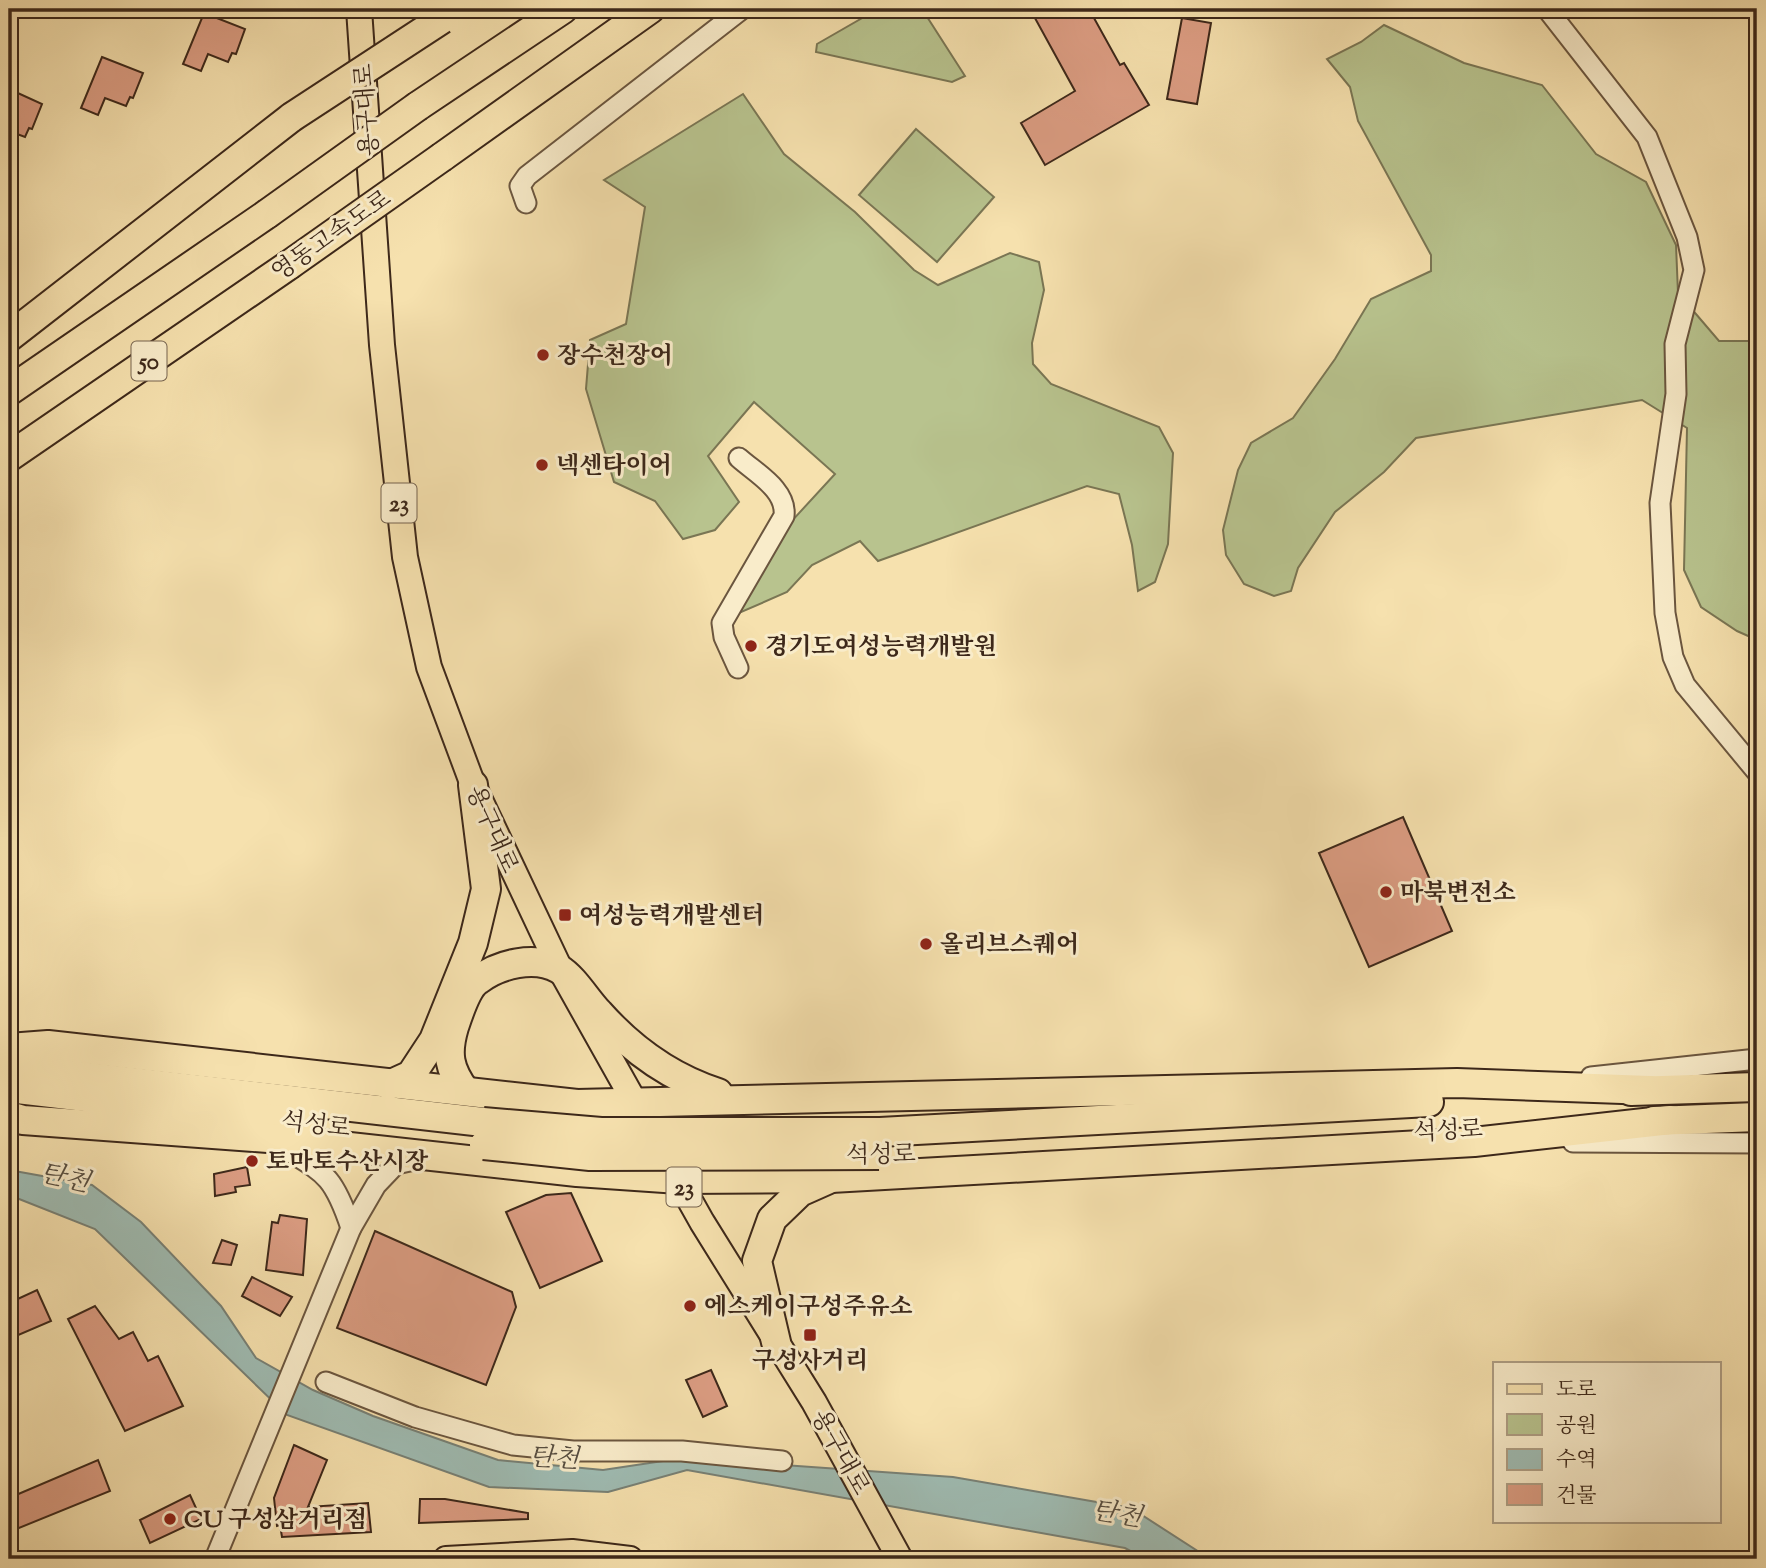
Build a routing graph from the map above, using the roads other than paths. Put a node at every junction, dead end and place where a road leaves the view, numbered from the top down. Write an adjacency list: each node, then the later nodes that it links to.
1 (359, 9): 14 (main road, 용구대로 / 23)
2 (563, 9): 9 (highway, 50, bridge)
3 (650, 9): 10 (highway, 영동고속도로 / 50, bridge)
4 (742, 9): 7 (street)
5 (1546, 9): 13 (street)
6 (450, 14): 8 (highway, bridge)
7 (526, 203)
8 (9, 337)
9 (9, 391)
10 (9, 457)
11 (739, 458): 12 (street)
12 (737, 668)
13 (1757, 772)
14 (472, 785): 15 (main road, 용구대로 / 23); 20 (highway)
15 (559, 969): 24 (highway); 27 (highway); 28 (main road, 용구대로 / 23)
16 (9, 1048): 20 (highway)
17 (1757, 1059): 19 (street)
18 (9, 1068): 32 (highway, 석성로)
19 (1457, 1083): 23 (highway); 26 (highway)
20 (389, 1085): 24 (highway)
21 (1757, 1087): 23 (highway, 석성로)
22 (9, 1088): 32 (highway, 석성로)
23 (1650, 1090): 36 (highway, 석성로)
24 (465, 1091): 25 (highway)
25 (515, 1097): 28 (highway); 38 (highway)
26 (846, 1097): 27 (highway); 39 (highway)
27 (766, 1099): 28 (highway)
28 (634, 1101): 40 (main road, 용구대로 / 23)
29 (9, 1116): 33 (highway)
30 (1757, 1117): 31 (highway, 석성로)
31 (1671, 1120): 34 (highway); 36 (highway, 석성로)
32 (484, 1133): 36 (highway, 석성로, bridge)
33 (268, 1138): 37 (highway); 41 (street)
34 (1474, 1142): 35 (street); 39 (highway)
35 (1757, 1143)
36 (879, 1144)
37 (431, 1156): 38 (highway); 41 (street)
38 (510, 1164): 40 (highway)
39 (831, 1178): 40 (highway); 42 (highway)
40 (679, 1179): 42 (main road, 용구대로 / 23)
41 (351, 1228): 45 (street)
42 (776, 1342): 48 (main road, 용구대로 / 23)
43 (326, 1382): 44 (street)
44 (782, 1461)
45 (215, 1559)
46 (446, 1559): 47 (main road)
47 (630, 1559)
48 (900, 1559)

